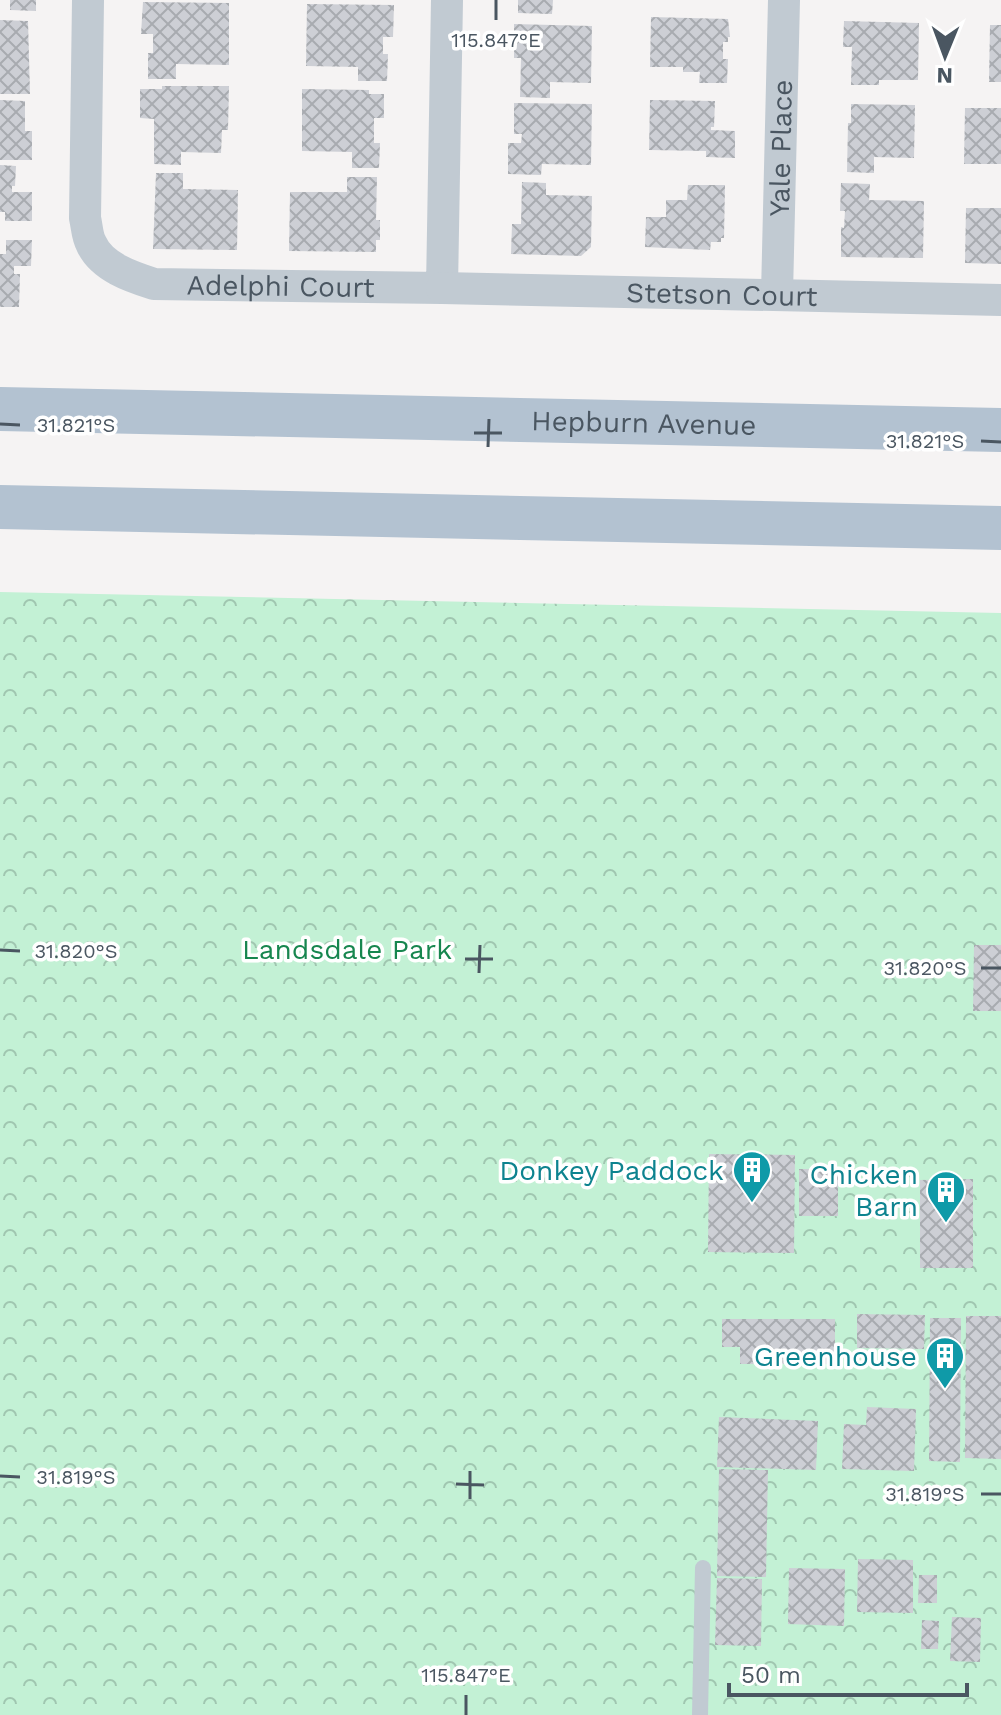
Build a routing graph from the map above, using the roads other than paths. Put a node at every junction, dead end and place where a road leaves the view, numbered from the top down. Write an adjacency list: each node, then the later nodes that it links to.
1 (88, 0): 4 (street, Adelphi Court)
2 (447, 0): 4 (street)
3 (784, 0): 5 (street, Yale Place)
4 (442, 288): 5 (street, Stetson Court)
5 (777, 294): 6 (street, Stetson Court)
6 (1001, 300)
7 (0, 409): 8 (main road, Hepburn Avenue)
8 (1001, 430)
9 (0, 507): 10 (main road)
10 (1001, 528)
11 (703, 1568): 12 (lane)
12 (700, 1715)

